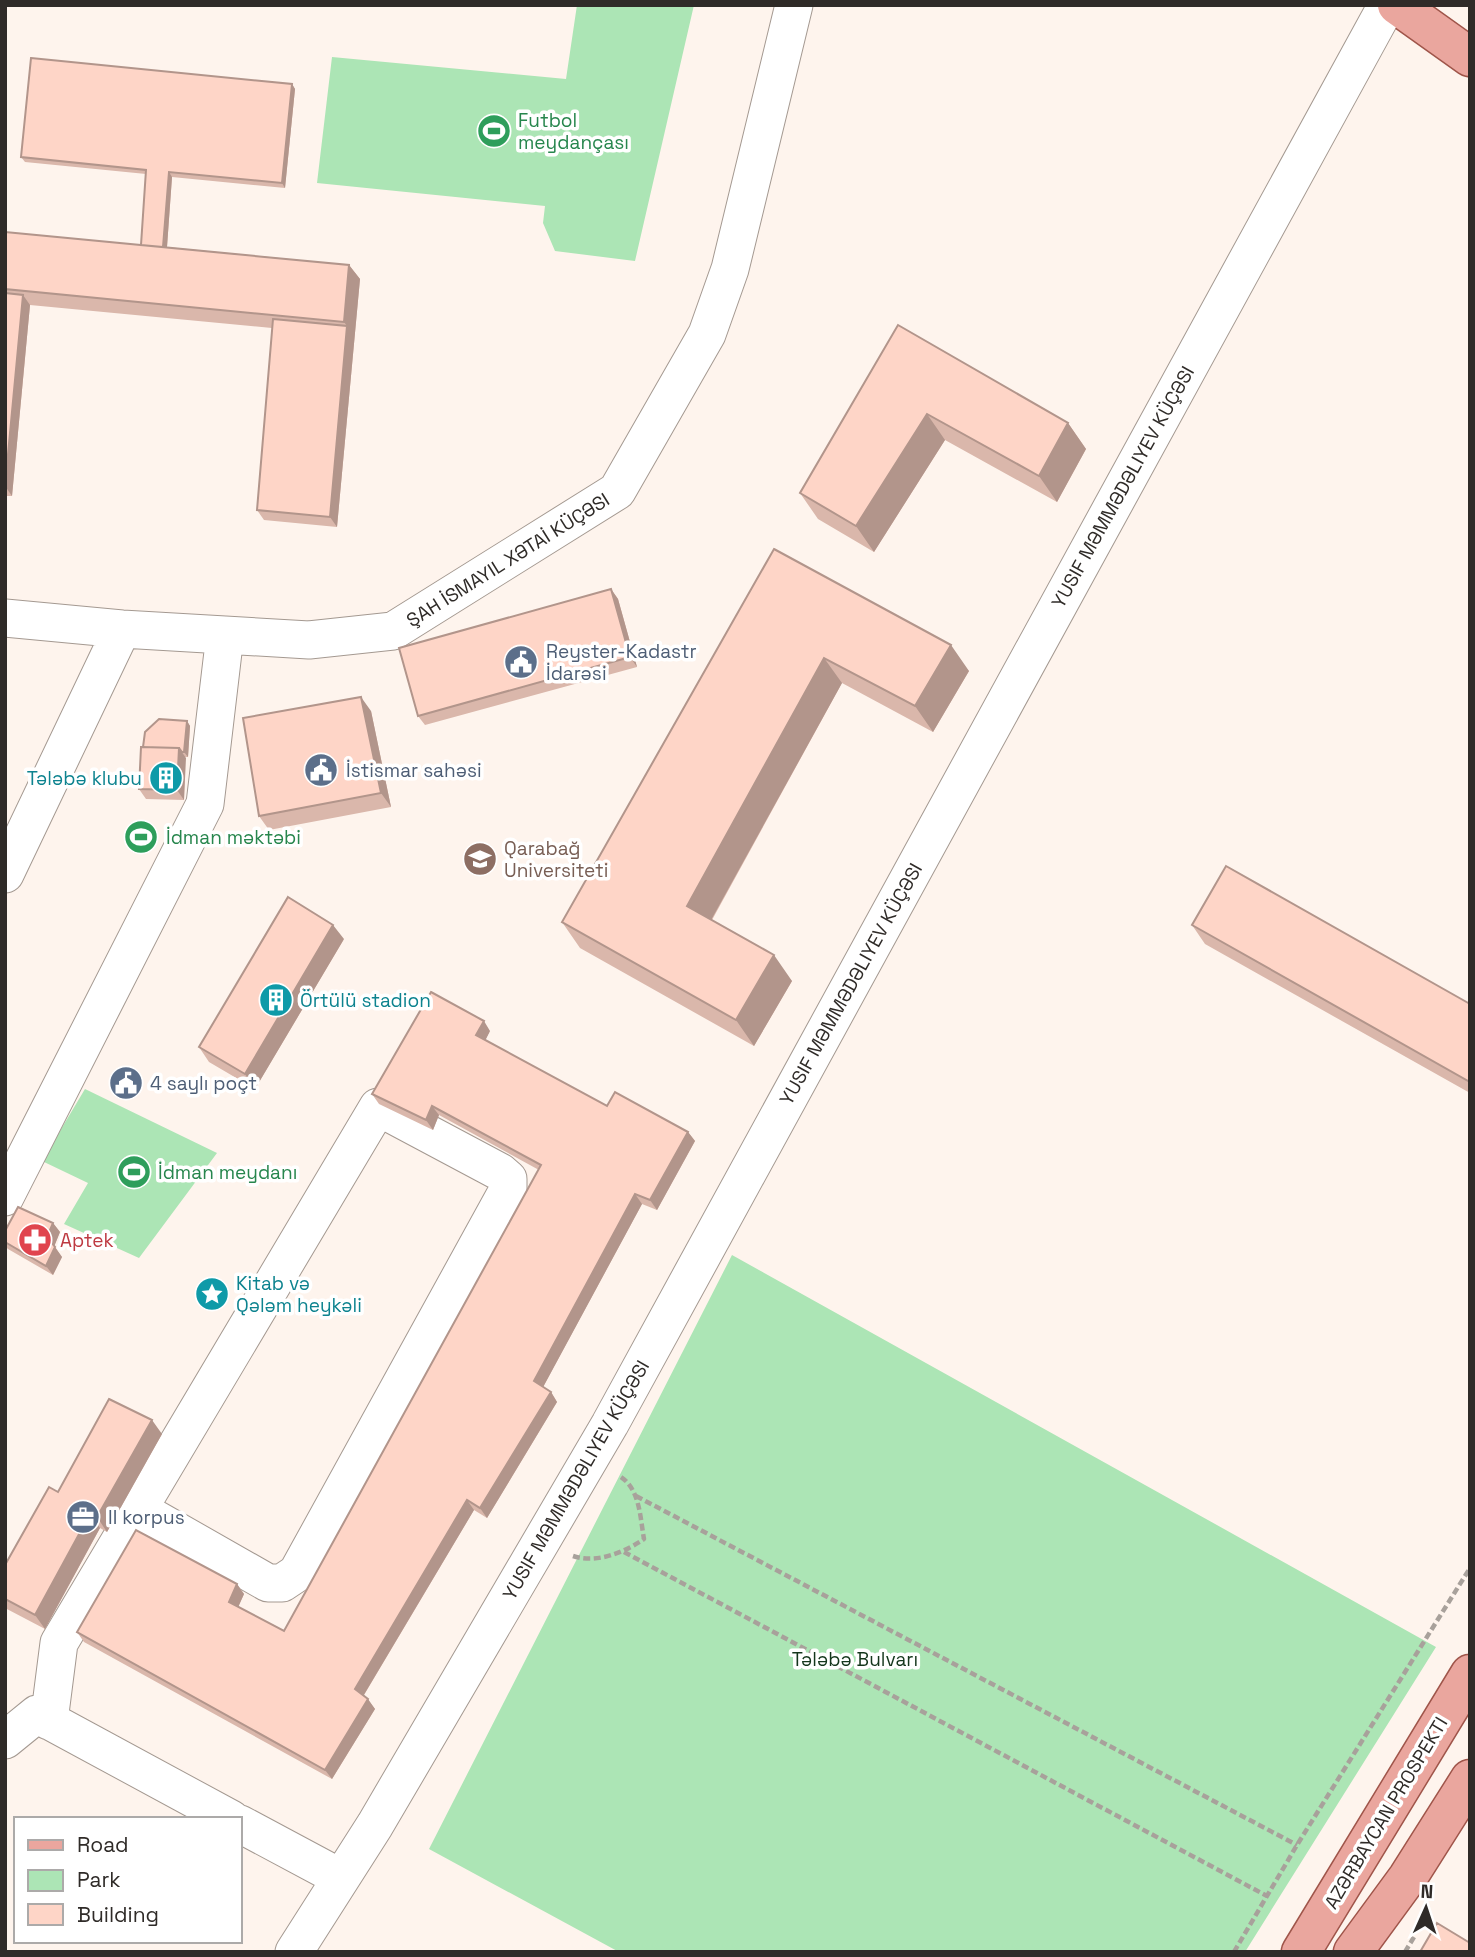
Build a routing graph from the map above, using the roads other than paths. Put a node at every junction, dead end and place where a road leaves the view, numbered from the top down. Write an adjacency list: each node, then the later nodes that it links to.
1 (794, 5): 7 (street, ŞAH İSMAYIL XƏTAİ KÜÇƏSI)
2 (1387, 5): 17 (street, YUSIF MƏMMƏDƏLIYEV KÜÇƏSI)
3 (1397, 5): 4 (main road)
4 (1470, 57)
5 (5, 618): 6 (street, ŞAH İSMAYIL XƏTAİ KÜÇƏSI)
6 (122, 629): 7 (street, ŞAH İSMAYIL XƏTAİ KÜÇƏSI); 8 (street)
7 (225, 635): 9 (street)
8 (5, 874)
9 (5, 1198)
10 (138, 1509): 10 (street); 12 (street)
11 (1470, 1674): 19 (main road, AZƏRBAYCAN PROSPEKTI)
12 (50, 1721): 13 (street); 15 (street)
13 (5, 1740)
14 (1470, 1779): 20 (main road)
15 (227, 1817)
16 (242, 1825): 17 (street)
17 (341, 1878): 18 (street, YUSIF MƏMMƏDƏLIYEV KÜÇƏSI)
18 (294, 1952)
19 (1301, 1952)
20 (1353, 1952)

